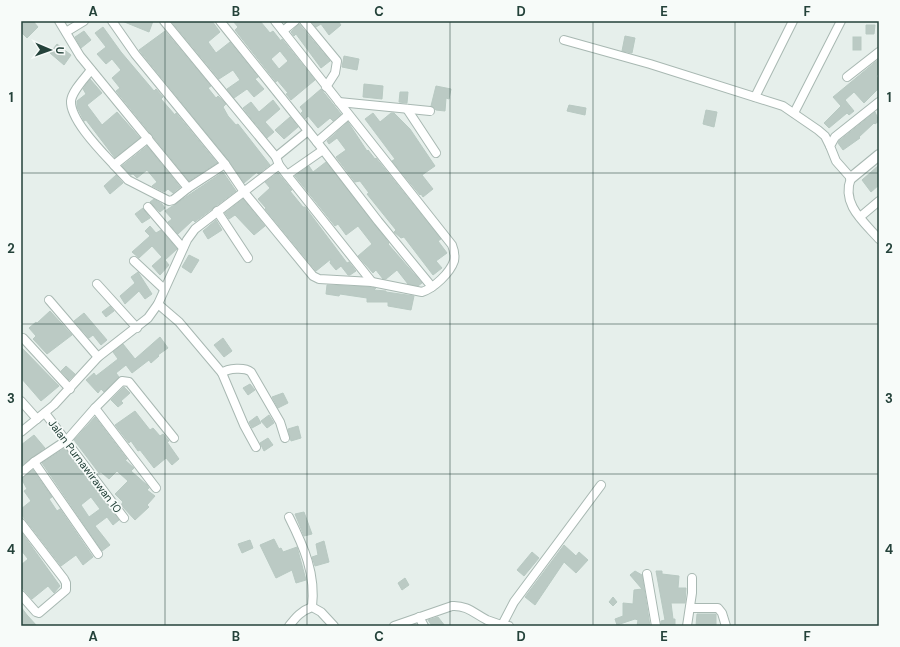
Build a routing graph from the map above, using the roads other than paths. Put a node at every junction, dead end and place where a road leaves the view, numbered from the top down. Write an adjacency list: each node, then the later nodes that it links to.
1 (59, 21): 12 (street)
2 (84, 21): 12 (street)
3 (112, 21): 33 (street)
4 (164, 21): 32 (street)
5 (220, 21): 25 (street)
6 (275, 21): 11 (street)
7 (295, 21): 11 (street)
8 (304, 21): 17 (street)
9 (793, 21): 18 (street)
10 (841, 21): 23 (street)
11 (283, 31): 17 (street)
12 (66, 32): 15 (street)
13 (564, 40): 18 (street)
14 (879, 52): 16 (street)
15 (91, 70): 26 (street); 34 (street)
16 (847, 77)
17 (326, 87): 19 (street)
18 (755, 97): 23 (street)
19 (339, 102): 21 (street); 24 (street)
20 (879, 102): 28 (street)
21 (407, 109): 22 (street); 30 (street)
22 (430, 112)
23 (794, 113): 28 (street)
24 (348, 115): 27 (street); 50 (street)
25 (308, 131): 27 (street); 32 (street)
26 (148, 138): 34 (street); 38 (street)
27 (317, 142): 29 (street)
28 (830, 146): 37 (street)
29 (323, 150): 36 (street); 50 (street)
30 (436, 153)
31 (879, 155): 37 (street)
32 (276, 157): 35 (street)
33 (225, 164): 38 (street); 39 (street)
34 (114, 165): 38 (street)
35 (279, 166): 36 (street); 39 (street)
36 (288, 175): 48 (street)
37 (851, 178): 43 (street)
38 (188, 188)
39 (244, 192): 42 (street); 48 (street)
40 (879, 201): 43 (street)
41 (148, 207): 45 (street)
42 (217, 211): 45 (street); 46 (street)
43 (860, 217): 44 (street)
44 (879, 239)
45 (183, 248): 51 (street)
46 (248, 258)
47 (134, 261): 51 (street)
48 (372, 282): 50 (street)
49 (97, 284): 54 (street)
50 (432, 287)
51 (164, 289): 53 (street)
52 (49, 300): 56 (street)
53 (158, 304): 54 (street); 57 (street)
54 (137, 328): 56 (street)
55 (23, 338): 58 (street)
56 (98, 357): 58 (street)
57 (222, 373): 65 (street); 67 (street)
58 (70, 389): 61 (street)
59 (21, 401): 62 (street)
60 (95, 408): 64 (street); 66 (street); 71 (street)
61 (45, 413): 62 (street); 66 (street, Jalan Purnawirawan 10)
62 (37, 419): 63 (street)
63 (21, 432)
64 (174, 438)
65 (285, 438)
66 (67, 440): 68 (street); 73 (street, Jalan Purnawirawan 10)
67 (256, 447)
68 (34, 462): 69 (street); 75 (street)
69 (21, 473)
70 (601, 485): 82 (street)
71 (156, 488)
72 (289, 517): 79 (street)
73 (124, 518)
74 (21, 523): 78 (street)
75 (98, 554)
76 (647, 574): 87 (street)
77 (692, 578): 80 (street)
78 (21, 595)
79 (312, 608): 83 (street); 84 (street)
80 (690, 608): 88 (street); 89 (street)
81 (419, 618): 82 (street); 85 (street); 86 (street)
82 (505, 625)
83 (289, 626)
84 (334, 626)
85 (394, 626)
86 (424, 626)
87 (656, 626)
88 (687, 626)
89 (726, 626)

